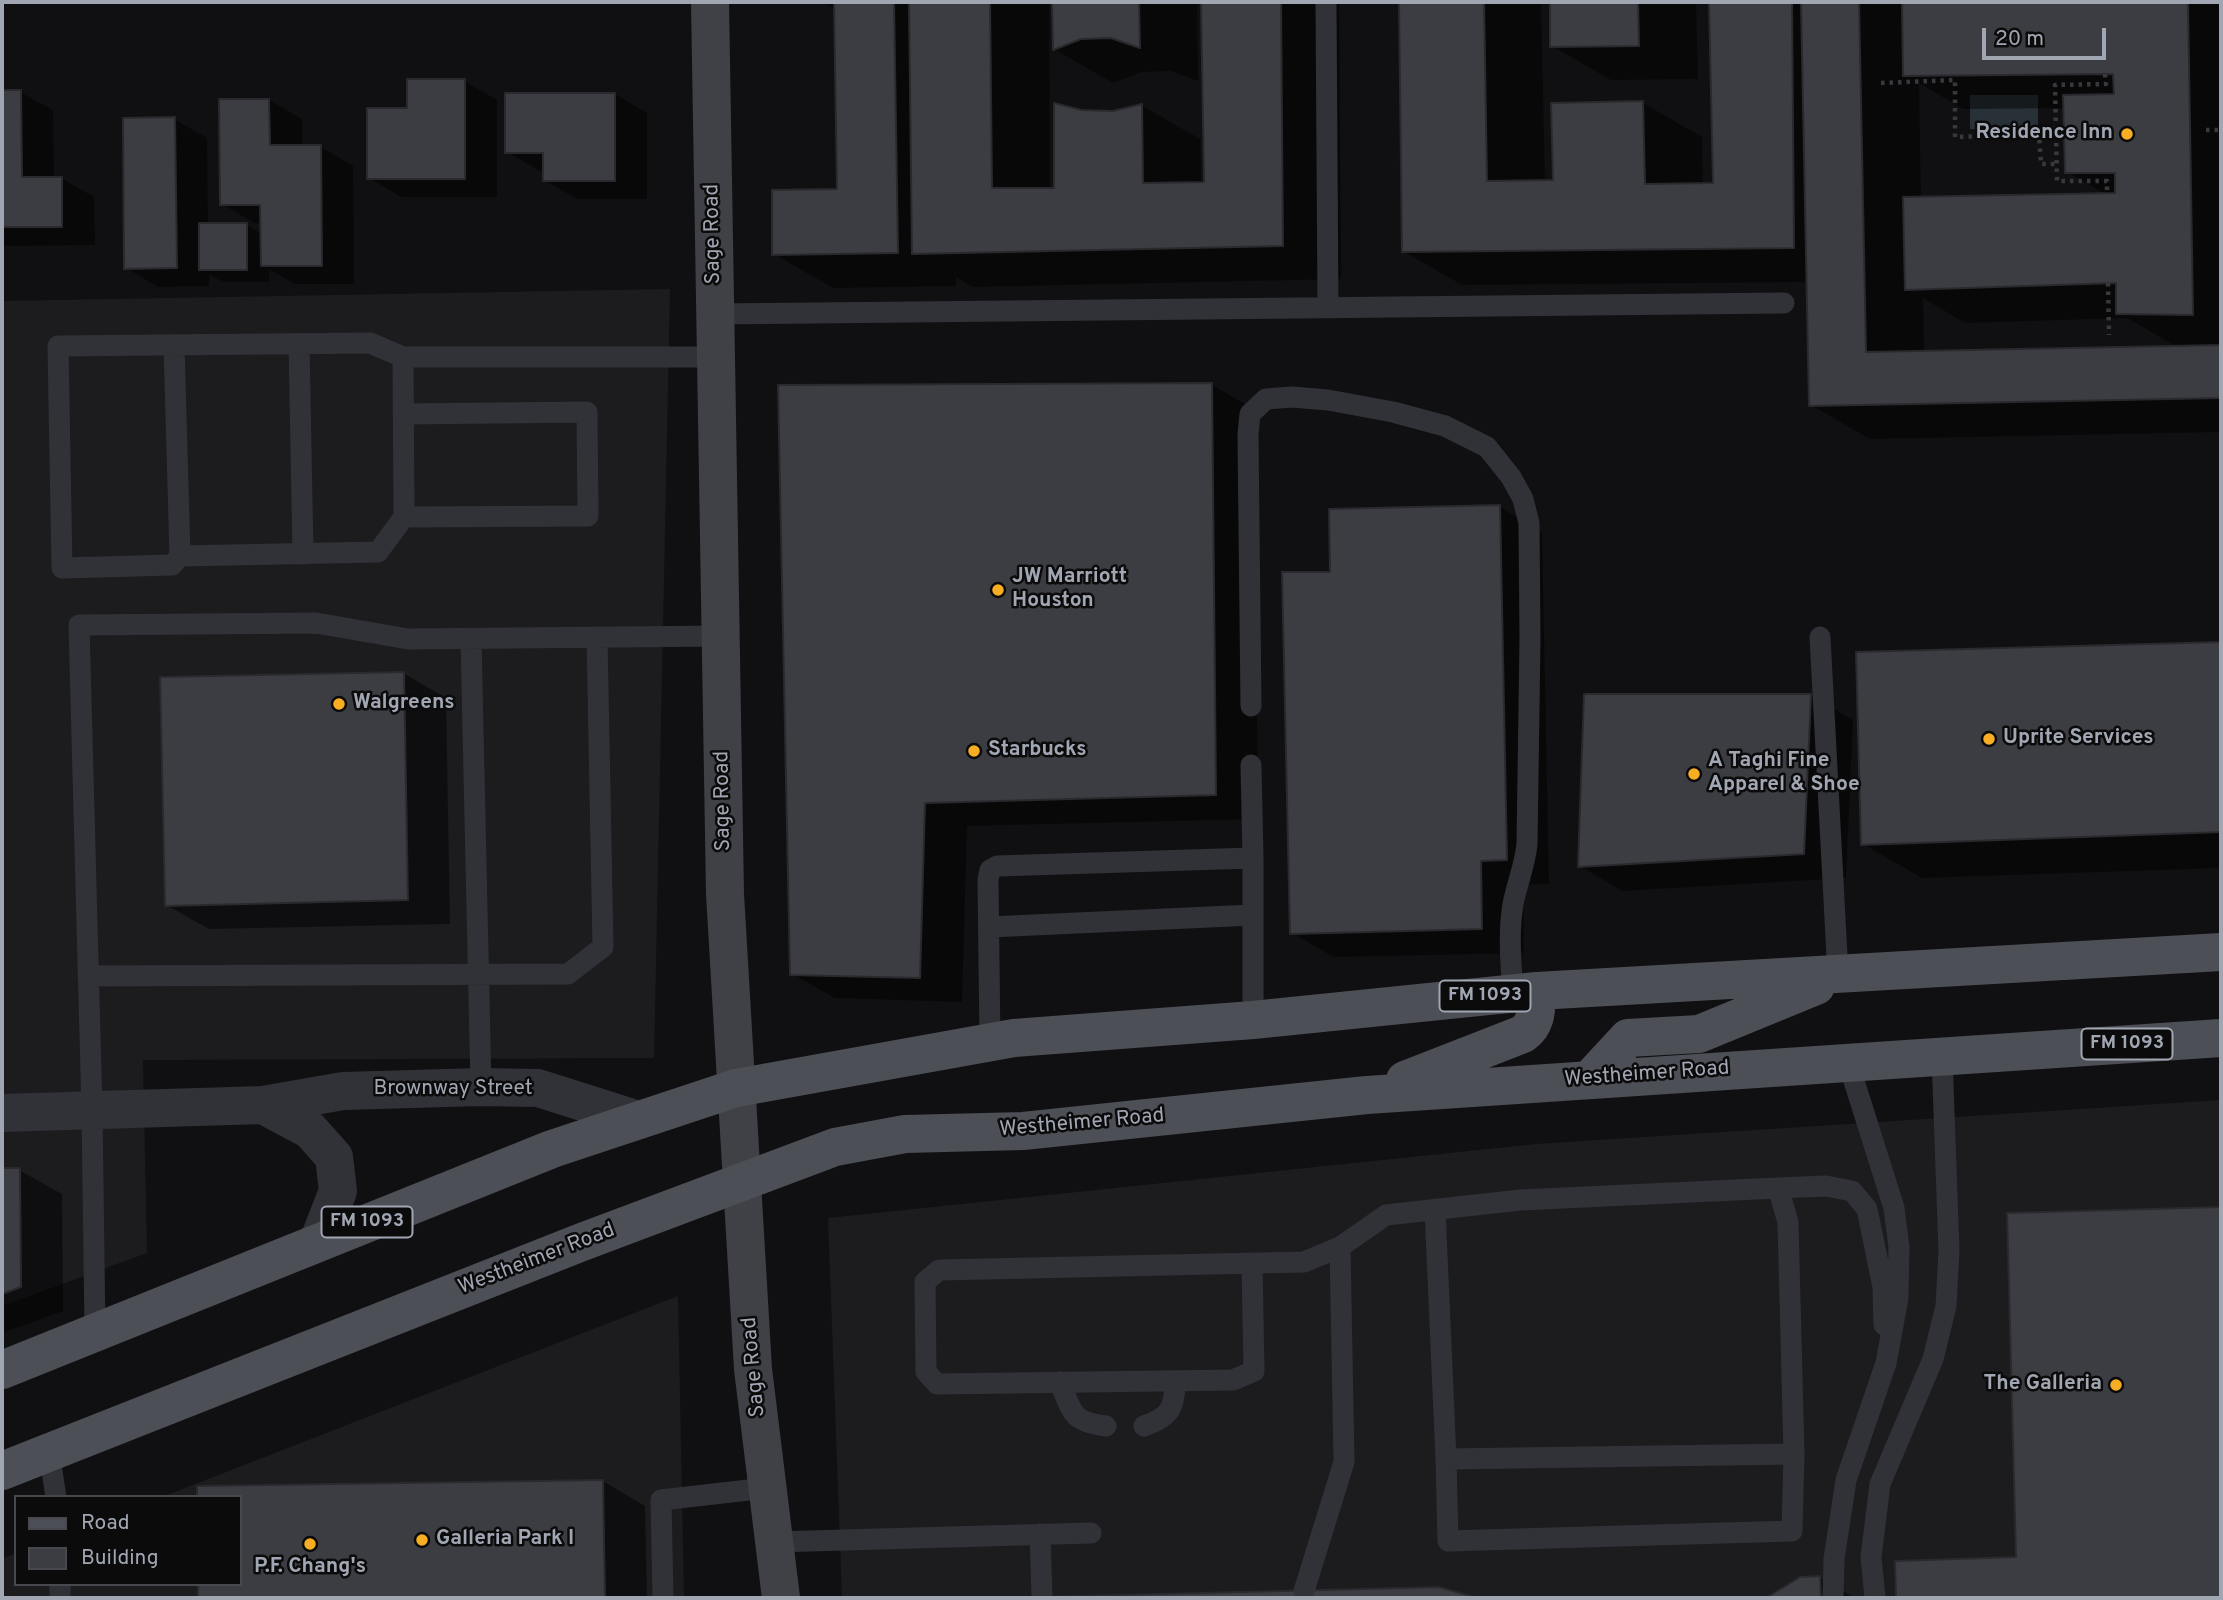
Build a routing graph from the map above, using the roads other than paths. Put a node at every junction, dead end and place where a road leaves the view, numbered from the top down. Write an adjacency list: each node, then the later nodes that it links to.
1 (710, 2): 5 (main road, Sage Road)
2 (1326, 2): 4 (lane)
3 (1784, 303): 4 (lane)
4 (1328, 308): 5 (lane)
5 (716, 314): 9 (main road, Sage Road)
6 (299, 344): 7 (lane); 8 (lane); 12 (lane)
7 (174, 345): 13 (lane); 13 (lane)
8 (403, 357): 9 (lane); 10 (lane)
9 (716, 357): 14 (main road, Sage Road)
10 (403, 414): 11 (lane); 11 (lane)
11 (404, 517): 12 (lane)
12 (303, 554): 13 (lane)
13 (180, 556)
14 (721, 636): 15 (lane); 35 (main road, Sage Road)
15 (597, 637): 17 (lane); 24 (lane)
16 (1820, 637): 25 (lane)
17 (471, 639): 24 (lane); 26 (lane)
18 (1251, 706): 27 (lane)
19 (1251, 765): 20 (lane)
20 (1253, 858): 21 (lane); 22 (lane)
21 (1253, 915): 22 (lane); 28 (lane)
22 (989, 927): 30 (lane)
23 (2221, 952): 25 (main road, FM 1093)
24 (478, 975): 26 (lane); 34 (lane)
25 (1841, 975): 27 (main road, FM 1093); 33 (main road)
26 (88, 976): 38 (lane)
27 (1525, 992): 28 (main road, FM 1093); 36 (main road)
28 (1253, 1020): 30 (main road, FM 1093)
29 (2221, 1038): 31 (main road, Westheimer Road / FM 1093)
30 (990, 1042): 35 (main road, FM 1093)
31 (1942, 1056): 32 (main road, Westheimer Road / FM 1093); 68 (lane)
32 (1848, 1062): 33 (main road, Westheimer Road / FM 1093); 48 (lane)
33 (1591, 1078): 36 (main road, Westheimer Road / FM 1093)
34 (481, 1087): 37 (street, Brownway Street); 40 (street, Brownway Street)
35 (736, 1088): 40 (main road, FM 1093); 41 (main road, Sage Road)
36 (1367, 1095): 41 (main road, Westheimer Road / FM 1093)
37 (263, 1105): 38 (street, Brownway Street); 44 (street, Brownway Street)
38 (92, 1110): 39 (street, Brownway Street); 47 (lane)
39 (2, 1113)
40 (639, 1120): 44 (main road, FM 1093)
41 (742, 1180): 54 (main road, Westheimer Road / FM 1093); 58 (main road, Sage Road)
42 (1778, 1188): 43 (lane); 48 (lane); 55 (lane)
43 (1435, 1209): 45 (lane); 56 (lane)
44 (318, 1242): 47 (main road, FM 1093)
45 (1340, 1247): 46 (lane); 63 (lane)
46 (1252, 1264): 50 (lane); 51 (lane)
47 (95, 1332): 49 (main road, FM 1093)
48 (1886, 1363): 67 (lane)
49 (2, 1370)
50 (1175, 1381): 51 (lane); 53 (lane)
51 (1060, 1382): 52 (lane)
52 (1106, 1426)
53 (1143, 1426)
54 (49, 1452): 57 (main road, Westheimer Road / FM 1093); 59 (lane)
55 (1794, 1454): 56 (lane); 56 (lane)
56 (1446, 1459)
57 (2, 1471)
58 (766, 1488): 62 (main road, Sage Road); 65 (lane)
59 (56, 1495)
60 (1091, 1533): 61 (lane)
61 (1040, 1534): 62 (lane); 64 (lane)
62 (774, 1542): 66 (main road, Sage Road)
63 (1304, 1591)
64 (1042, 1597)
65 (663, 1598)
66 (781, 1598)
67 (1833, 1598)
68 (1875, 1598)

